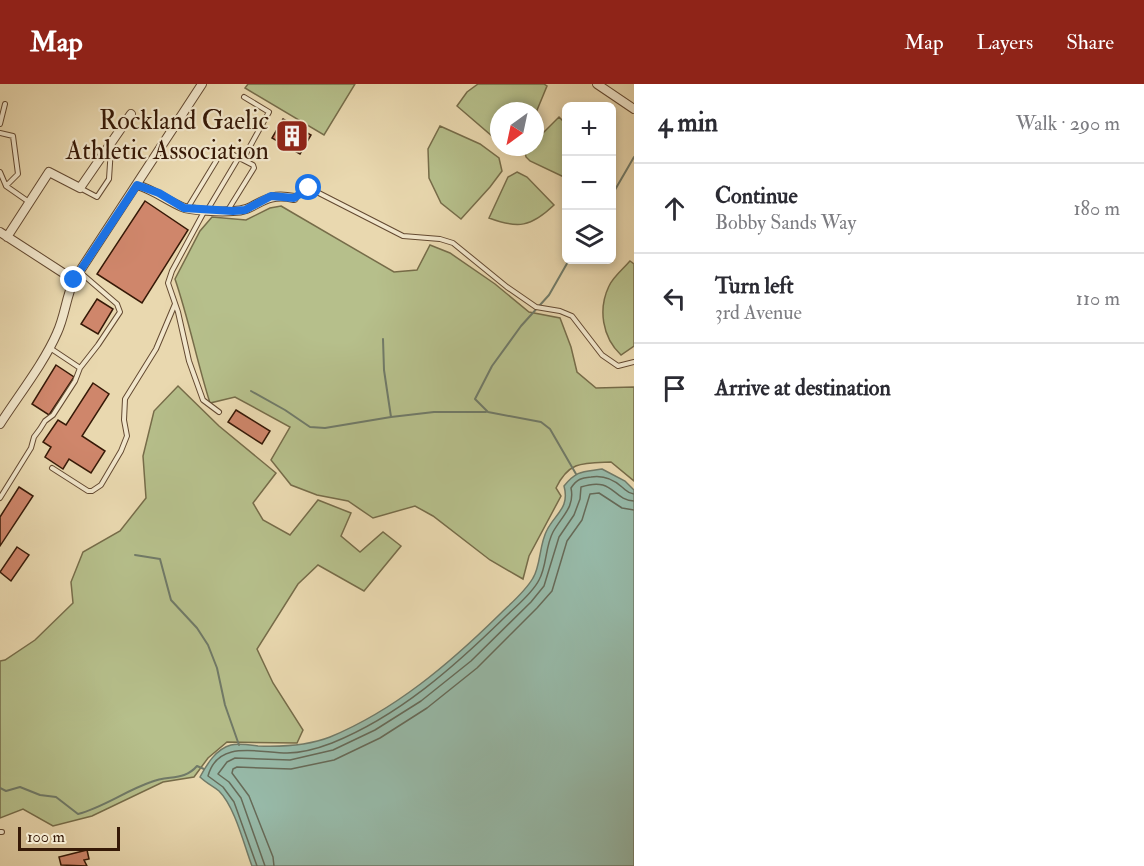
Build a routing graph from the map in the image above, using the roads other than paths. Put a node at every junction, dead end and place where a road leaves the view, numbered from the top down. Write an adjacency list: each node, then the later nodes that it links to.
1 (202, 84): 12 (street)
2 (597, 84): 5 (street)
3 (244, 97): 10 (lane)
4 (5, 104): 7 (lane)
5 (634, 109)
6 (131, 114): 9 (street)
7 (0, 124)
8 (0, 133): 13 (lane)
9 (111, 143): 14 (street); 14 (lane)
10 (241, 158): 17 (lane); 18 (lane); 19 (lane)
11 (0, 172): 13 (lane)
12 (137, 185): 17 (street); 21 (street)
13 (6, 186): 16 (lane)
14 (80, 188): 16 (street)
15 (294, 198): 19 (street); 25 (lane)
16 (29, 202): 20 (street)
17 (187, 209): 18 (street)
18 (206, 210): 19 (street); 23 (lane)
19 (228, 211)
20 (3, 234): 22 (street)
21 (80, 272): 22 (street); 26 (lane)
22 (74, 280): 24 (street)
23 (175, 304): 27 (lane); 29 (lane)
24 (49, 348): 26 (lane); 28 (street)
25 (634, 362)
26 (80, 368): 30 (lane)
27 (219, 412)
28 (0, 424)
29 (52, 468)
30 (0, 498)

